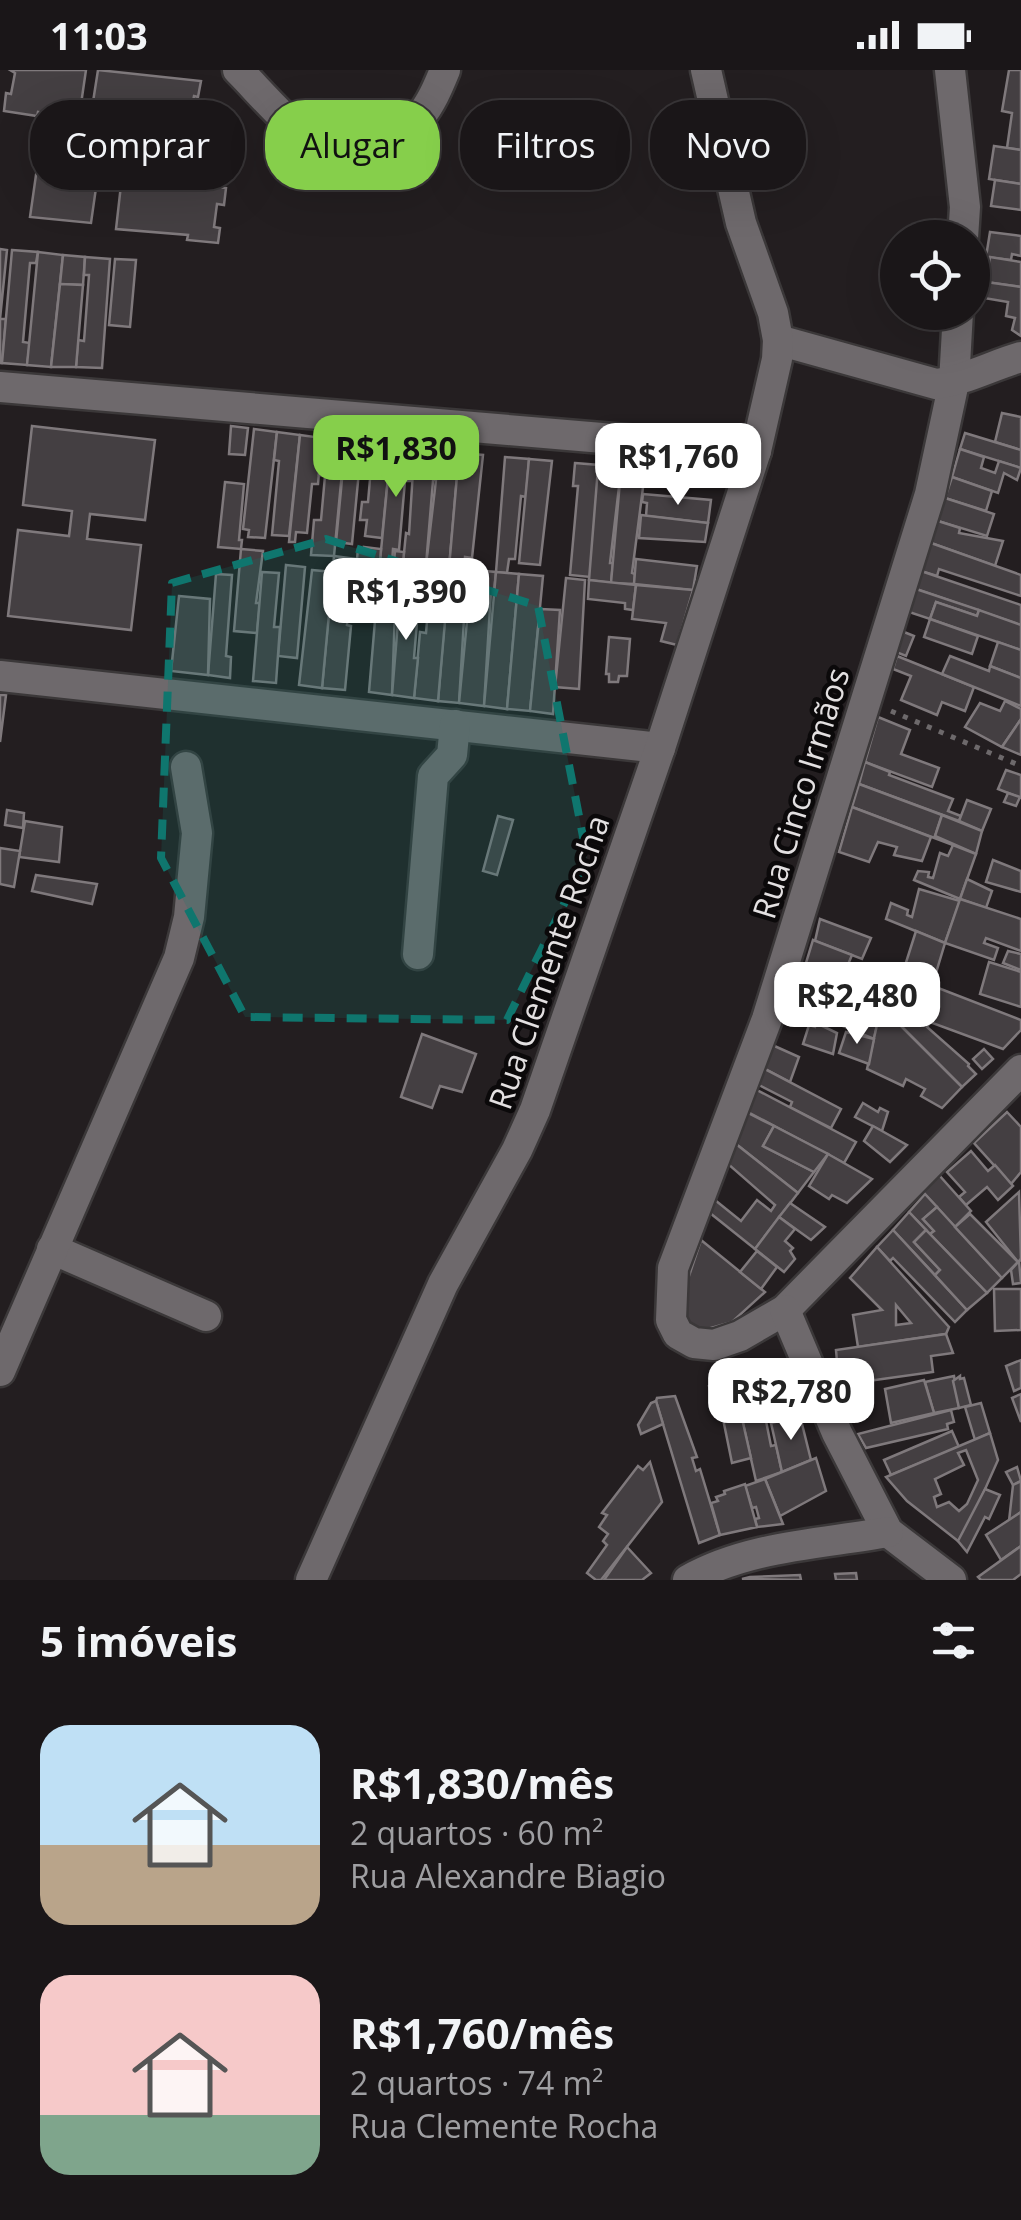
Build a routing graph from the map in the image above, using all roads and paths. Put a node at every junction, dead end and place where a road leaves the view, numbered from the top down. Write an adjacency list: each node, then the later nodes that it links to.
1 (238, 70): 2 (street)
2 (445, 70)
3 (706, 70): 9 (street)
4 (950, 70): 6 (street)
5 (968, 70): 7 (street)
6 (964, 220)
7 (964, 220)
8 (957, 330): 11 (street, Rua Cinco Irmãos)
9 (778, 340): 11 (street); 13 (street, Rua Clemente Rocha)
10 (1021, 356): 11 (street)
11 (954, 382): 15 (street, Rua Cinco Irmãos)
12 (0, 387): 13 (street)
13 (756, 451): 17 (street, Rua Clemente Rocha)
14 (0, 676): 16 (street)
15 (865, 700): 18 (path); 23 (street, Rua Cinco Irmãos)
16 (455, 726): 17 (street); 20 (street)
17 (660, 748): 27 (street, Rua Clemente Rocha)
18 (1021, 766)
19 (186, 767): 22 (street)
20 (418, 954)
21 (1021, 1070): 23 (street)
22 (52, 1250): 24 (street); 25 (street)
23 (785, 1310): 26 (street)
24 (206, 1316)
25 (0, 1372)
26 (888, 1532): 28 (street); 29 (street)
27 (311, 1580)
28 (688, 1580)
29 (951, 1580)

